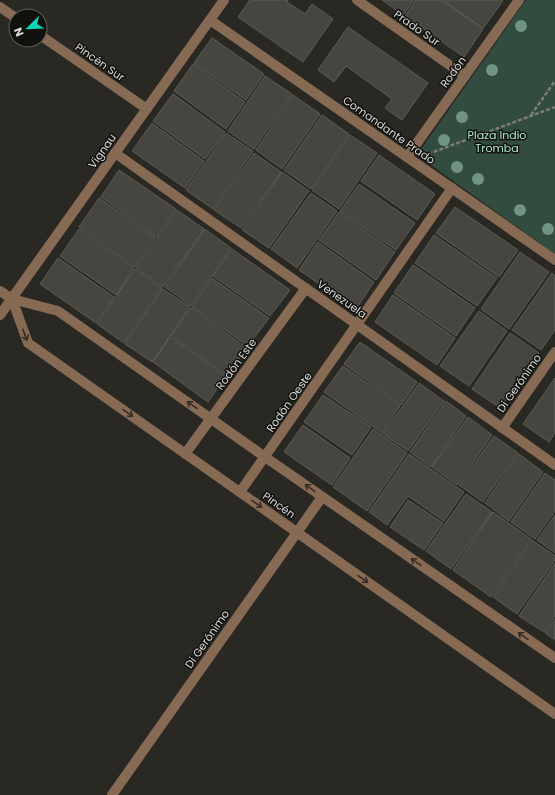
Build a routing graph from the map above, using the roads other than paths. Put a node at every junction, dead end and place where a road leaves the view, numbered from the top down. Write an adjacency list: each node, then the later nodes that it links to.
1 (224, 0): 4 (street, Vignau)
2 (356, 0): 6 (street, Prado Sur)
3 (519, 0): 6 (street, Rodón)
4 (210, 20): 7 (street, Vignau); 9 (street, Comandante Prado)
5 (48, 41): 7 (street, Pincén Sur)
6 (465, 76): 9 (street, Rodón)
7 (147, 109): 8 (street, Vignau)
8 (115, 153): 12 (street, Venezuela); 14 (street, Vignau)
9 (407, 157): 10 (street, Comandante Prado)
10 (452, 188): 11 (street, Comandante Prado); 16 (street)
11 (555, 260)
12 (306, 288): 16 (street, Venezuela); 18 (street, Rodón Este)
13 (0, 291): 14 (street)
14 (12, 299): 15 (street, Vignau); 18 (street, one-way to 14); 20 (street, Pincén, one-way to 20)
15 (0, 315)
16 (357, 325): 19 (street, Venezuela); 21 (street, Rodón Oeste)
17 (555, 352): 19 (street, Di Gerónimo)
18 (211, 418): 20 (street, Rodón Este); 21 (street)
19 (502, 428): 22 (street, Venezuela)
20 (185, 454): 23 (street, Pincén)
21 (265, 457): 23 (street, Rodón Oeste); 24 (street, one-way to 21)
22 (555, 465)
23 (240, 492): 25 (street, Pincén, one-way to 25)
24 (322, 497): 25 (street, Di Gerónimo); 26 (street, one-way to 24)
25 (297, 532): 27 (street, Pincén, one-way to 27); 28 (street, Di Gerónimo)
26 (555, 658)
27 (555, 714)
28 (112, 795)

